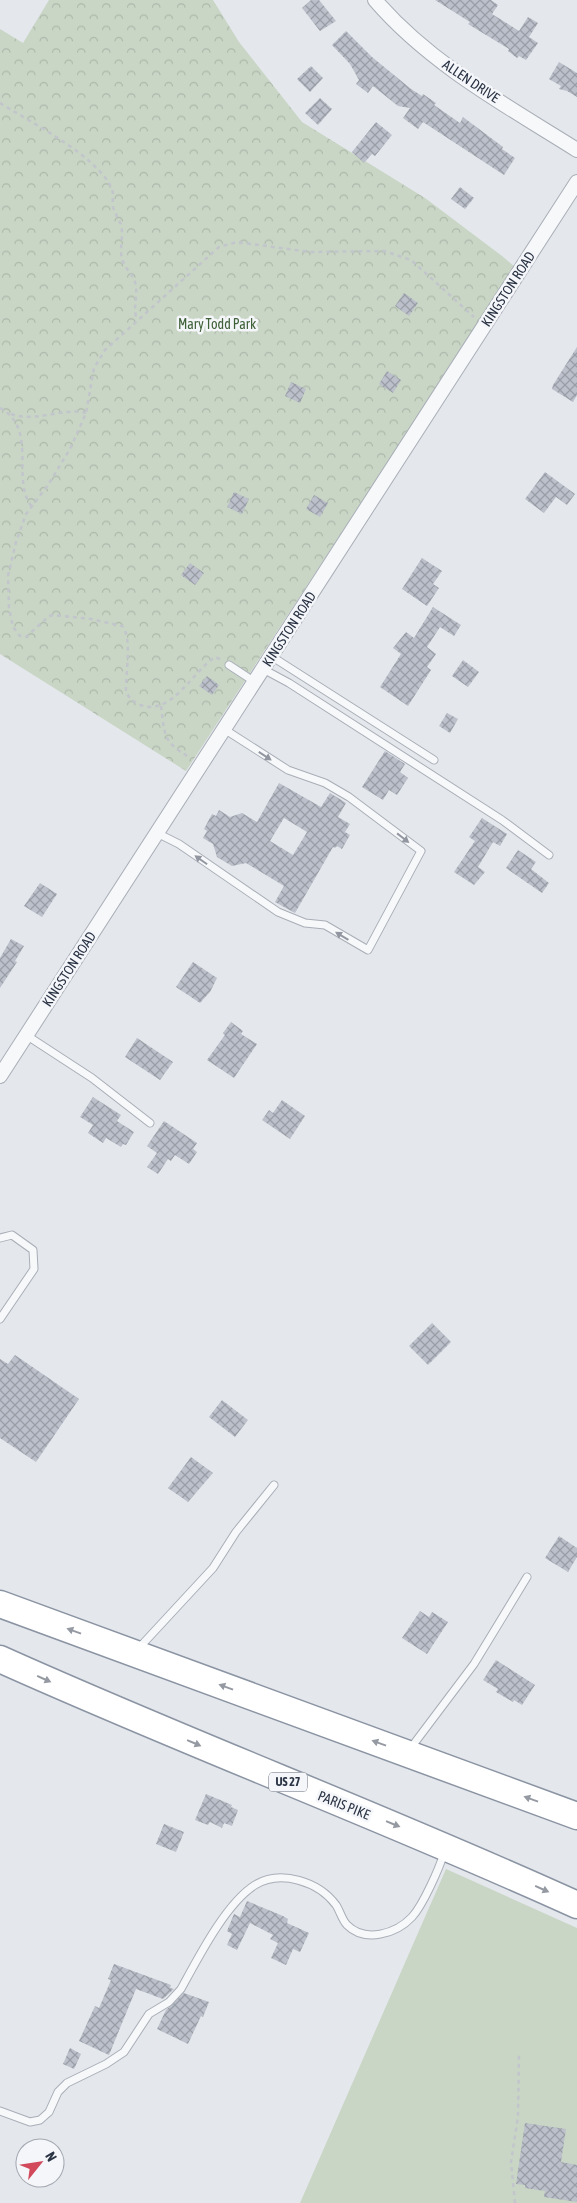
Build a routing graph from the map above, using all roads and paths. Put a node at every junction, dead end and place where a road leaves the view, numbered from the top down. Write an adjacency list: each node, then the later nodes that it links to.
1 (375, 0): 3 (street, ALLEN DRIVE)
2 (0, 103): 5 (path)
3 (577, 150)
4 (577, 182): 6 (street, KINGSTON ROAD)
5 (137, 320): 6 (path); 8 (path)
6 (484, 326): 11 (street, KINGSTON ROAD)
7 (0, 408): 9 (path)
8 (86, 413): 9 (path); 10 (path)
9 (10, 414): 10 (path)
10 (32, 507): 15 (path)
11 (271, 656): 13 (street, KINGSTON ROAD); 18 (lane)
12 (229, 664): 14 (lane); 15 (path)
13 (263, 669): 14 (street, KINGSTON ROAD); 20 (lane)
14 (255, 682): 16 (street, KINGSTON ROAD)
15 (161, 706): 17 (path)
16 (224, 729): 19 (street, KINGSTON ROAD); 19 (lane, one-way to 19)
17 (192, 759)
18 (434, 760)
19 (157, 833): 21 (street, KINGSTON ROAD)
20 (549, 855)
21 (26, 1035): 22 (street, KINGSTON ROAD); 23 (lane)
22 (0, 1076)
23 (150, 1123)
24 (0, 1238): 25 (lane)
25 (0, 1319)
26 (274, 1485): 29 (lane)
27 (527, 1577): 31 (lane)
28 (0, 1604): 29 (highway, one-way to 28)
29 (135, 1653): 31 (highway, one-way to 29)
30 (0, 1659): 33 (highway, PARIS PIKE / US 27, one-way to 33)
31 (407, 1754): 32 (highway, one-way to 31)
32 (577, 1816)
33 (446, 1847): 34 (highway, PARIS PIKE / US 27, one-way to 34); 36 (lane)
34 (577, 1904)
35 (520, 2054): 37 (path)
36 (0, 2111)
37 (516, 2203)

